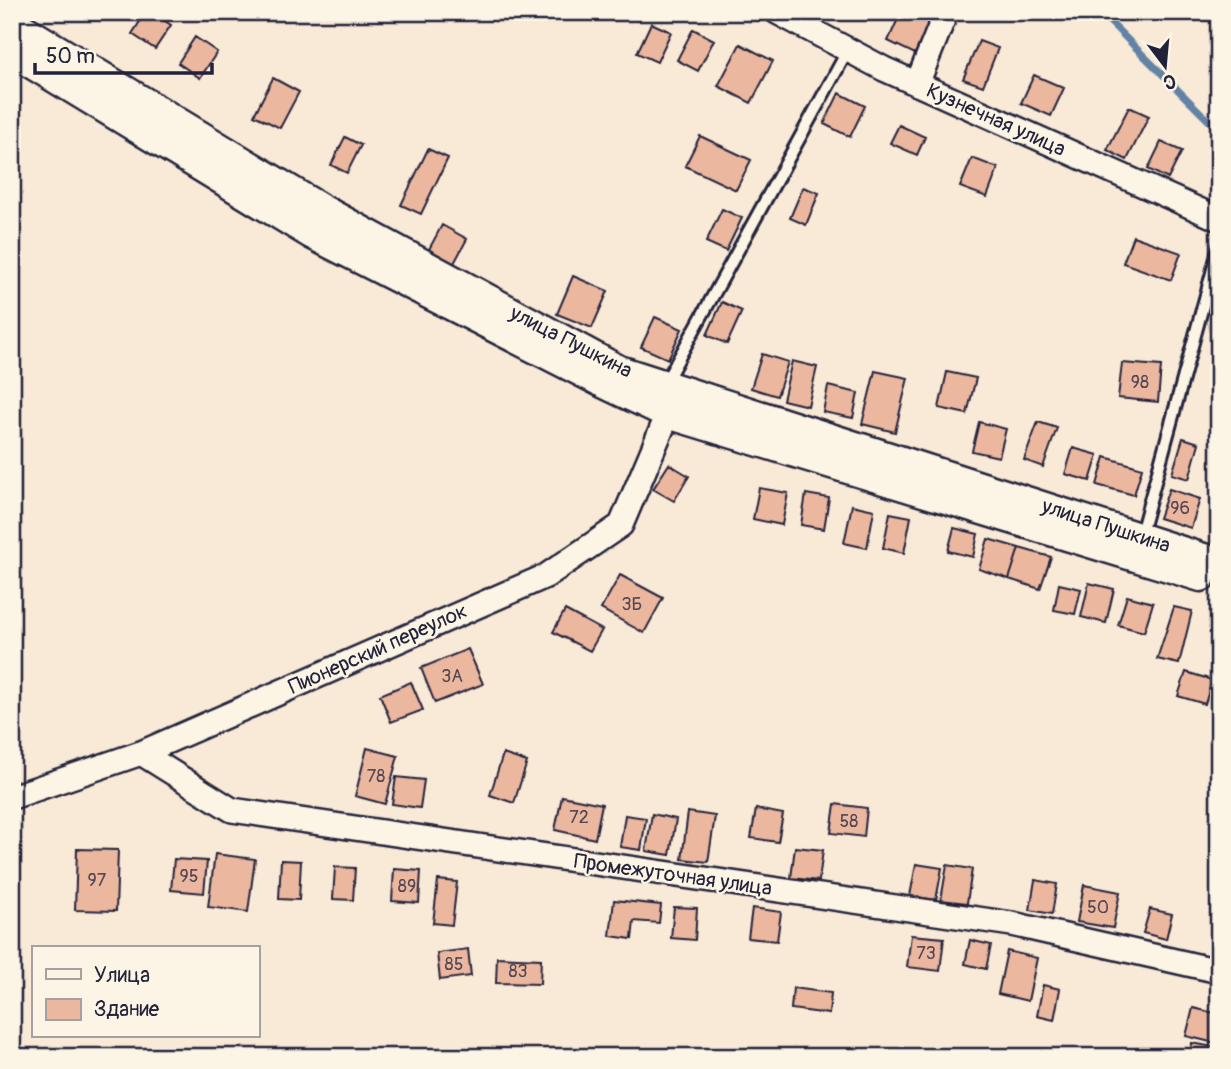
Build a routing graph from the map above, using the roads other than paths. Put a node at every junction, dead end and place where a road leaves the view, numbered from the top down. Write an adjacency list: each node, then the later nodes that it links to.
1 (777, 12): 4 (street, Кузнечная улица)
2 (946, 12): 6 (street)
3 (12, 22): 9 (street, улица Пушкина)
4 (848, 50): 6 (street, Кузнечная улица); 9 (lane)
5 (12, 52): 9 (street, улица Пушкина)
6 (917, 84): 7 (street, Кузнечная улица)
7 (1219, 219)
8 (1219, 247): 10 (lane)
9 (666, 399): 10 (street, улица Пушкина); 12 (street, улица Пушкина); 13 (street, Пионерский переулок)
10 (1140, 537): 11 (street, улица Пушкина)
11 (1219, 563)
12 (1219, 582)
13 (141, 752): 14 (street, Пионерский переулок); 15 (street, Промежуточная улица)
14 (12, 797)
15 (1219, 971)

